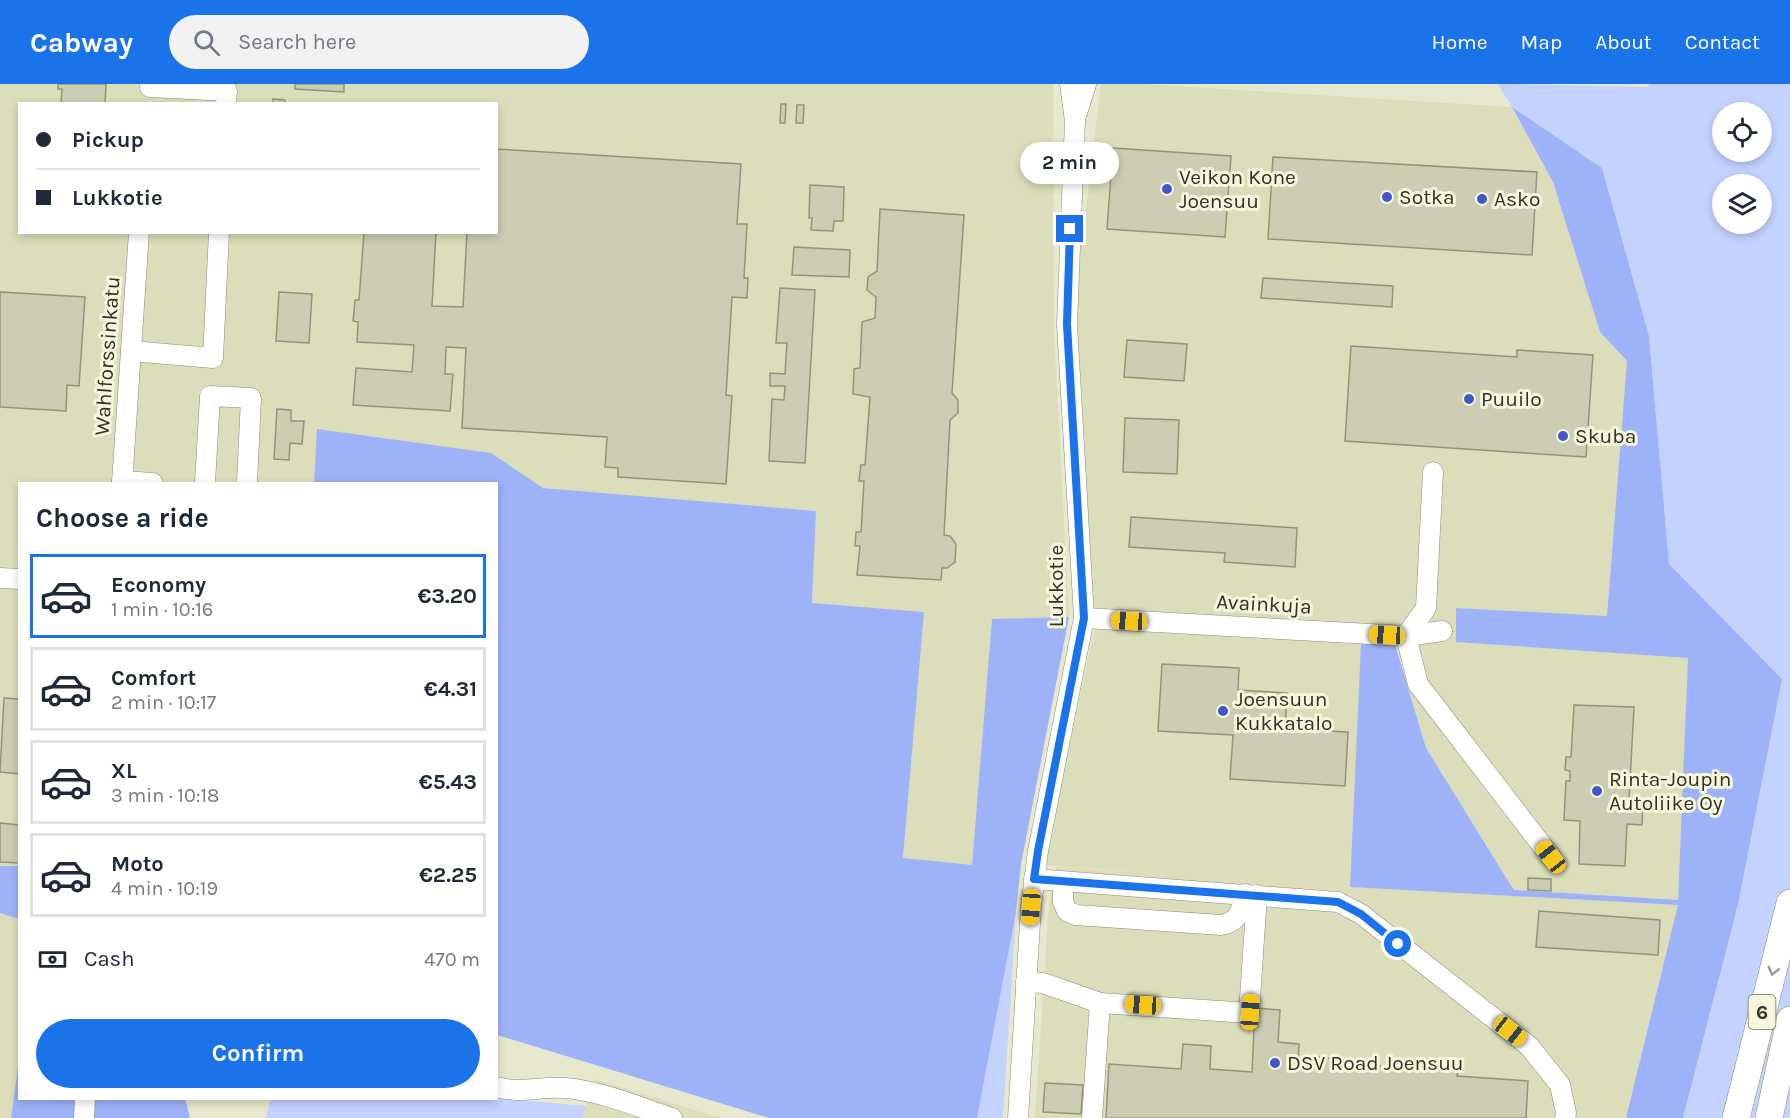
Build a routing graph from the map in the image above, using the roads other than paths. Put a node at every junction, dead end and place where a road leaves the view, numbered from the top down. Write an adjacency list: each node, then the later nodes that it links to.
1 (1070, 84): 5 (street)
2 (1086, 84): 5 (street)
3 (149, 92): 4 (street)
4 (226, 102)
5 (1075, 121): 15 (street, Lukkotie)
6 (139, 234): 8 (street, Wahlforssinkatu)
7 (219, 234): 8 (street)
8 (131, 351): 10 (street, Wahlforssinkatu)
9 (1433, 472): 17 (street)
10 (122, 482)
11 (205, 482): 12 (street)
12 (247, 482)
13 (0, 578): 14 (street)
14 (18, 579)
15 (1084, 618): 17 (street, Avainkuja); 19 (street, Lukkotie)
16 (1442, 631): 17 (street, Avainkuja)
17 (1406, 636): 18 (street)
18 (1551, 857)
19 (1034, 879): 20 (street); 24 (street, Lukkotie)
20 (1063, 882): 22 (street); 22 (street)
21 (1790, 887): 23 (highway, 6)
22 (1251, 895): 25 (street); 33 (street)
23 (1788, 909): 34 (highway, 6, one-way to 34)
24 (1026, 982): 25 (street); 31 (street, Lukkotie)
25 (1100, 1003): 32 (street)
26 (1790, 1020): 35 (highway, 6)
27 (498, 1087): 30 (street)
28 (86, 1100): 29 (street)
29 (84, 1118)
30 (672, 1118)
31 (1018, 1118)
32 (1092, 1118)
33 (1565, 1118)
34 (1736, 1118)
35 (1769, 1118)

